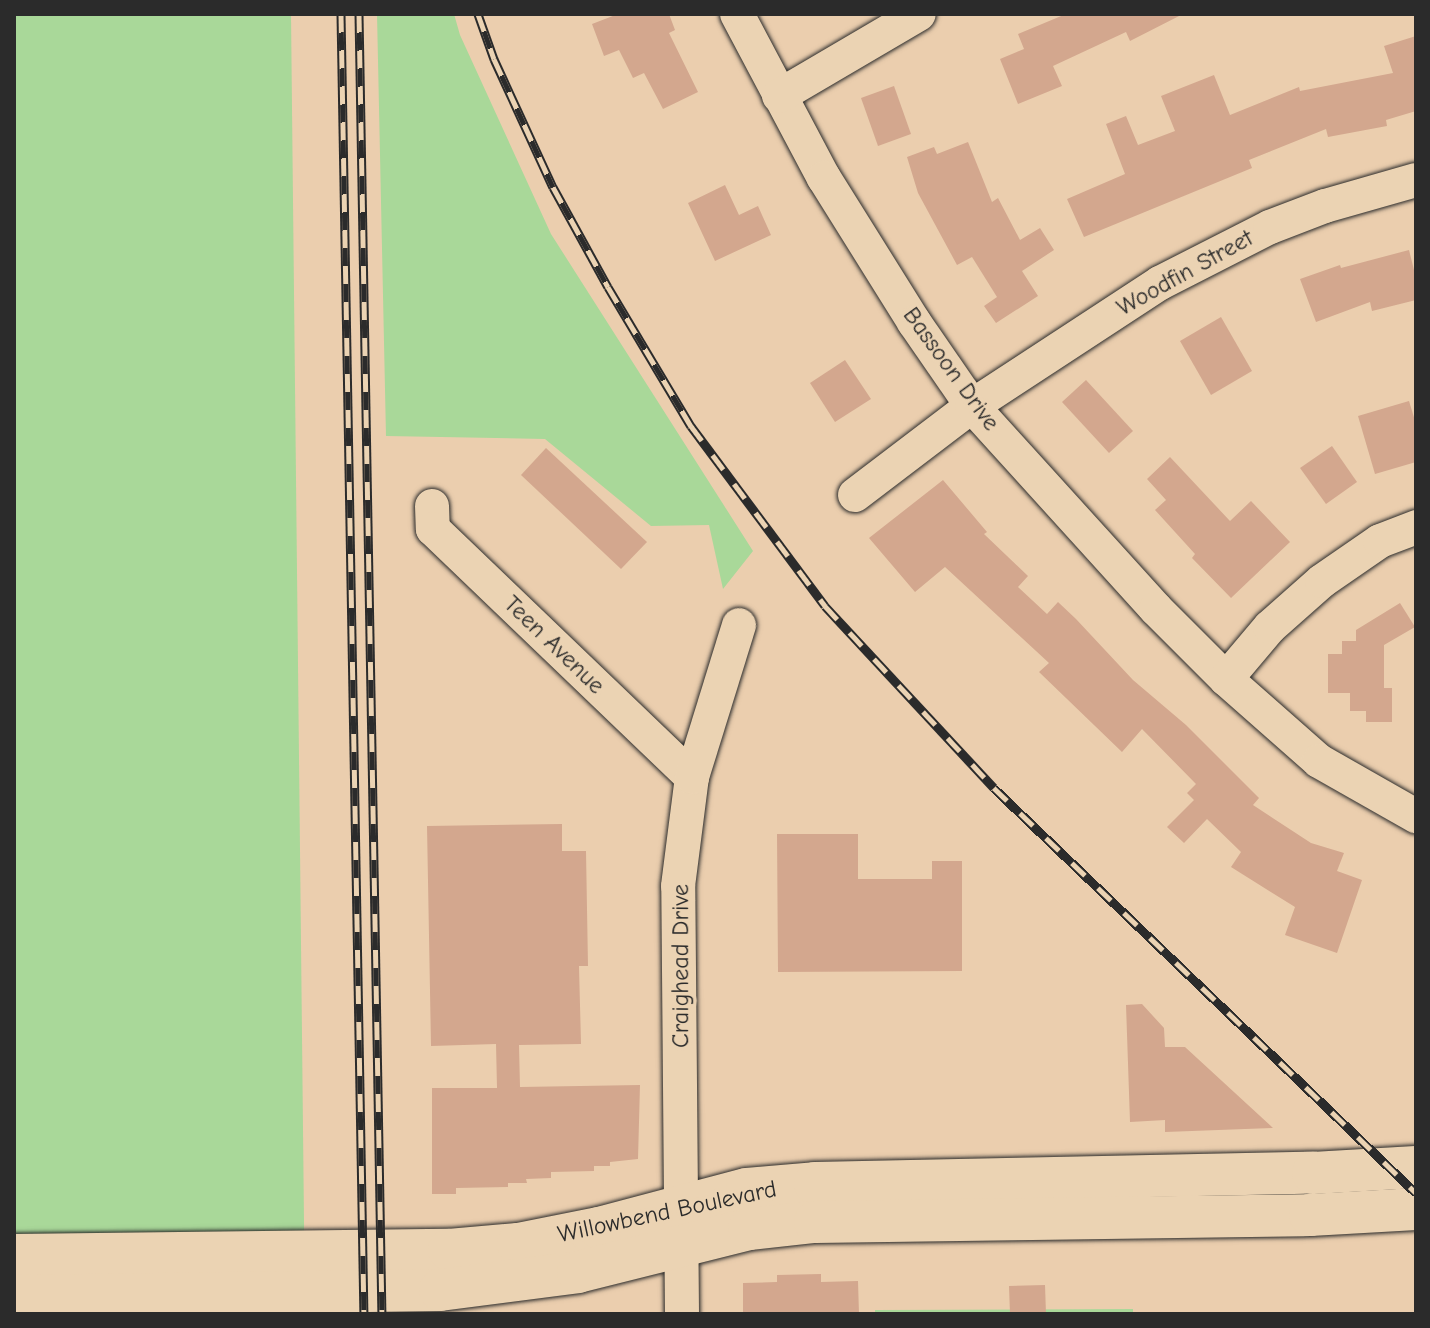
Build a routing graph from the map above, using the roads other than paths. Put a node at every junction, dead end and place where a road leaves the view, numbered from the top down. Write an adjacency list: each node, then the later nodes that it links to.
1 (737, 14): 3 (street, Bassoon Drive)
2 (919, 14): 3 (street)
3 (779, 96): 5 (street, Bassoon Drive)
4 (1416, 180): 5 (street, Woodfin Street)
5 (972, 406): 6 (street); 10 (street, Bassoon Drive)
6 (855, 495)
7 (432, 506): 11 (street, Teen Avenue)
8 (1416, 527): 10 (street)
9 (739, 625): 11 (street, Craighead Drive)
10 (1226, 679): 12 (street, Bassoon Drive)
11 (692, 777): 16 (street, Craighead Drive)
12 (1416, 816)
13 (1416, 1167): 14 (main road, Willowbend Boulevard)
14 (1069, 1198): 15 (main road, Willowbend Boulevard); 17 (main road, Willowbend Boulevard)
15 (865, 1201): 16 (main road, Willowbend Boulevard); 18 (main road, Willowbend Boulevard)
16 (681, 1204): 18 (street, Craighead Drive); 19 (main road, Willowbend Boulevard)
17 (1416, 1209)
18 (680, 1245): 20 (main road, Willowbend Boulevard); 21 (street, Craighead Drive)
19 (14, 1255)
20 (14, 1296)
21 (682, 1314)

